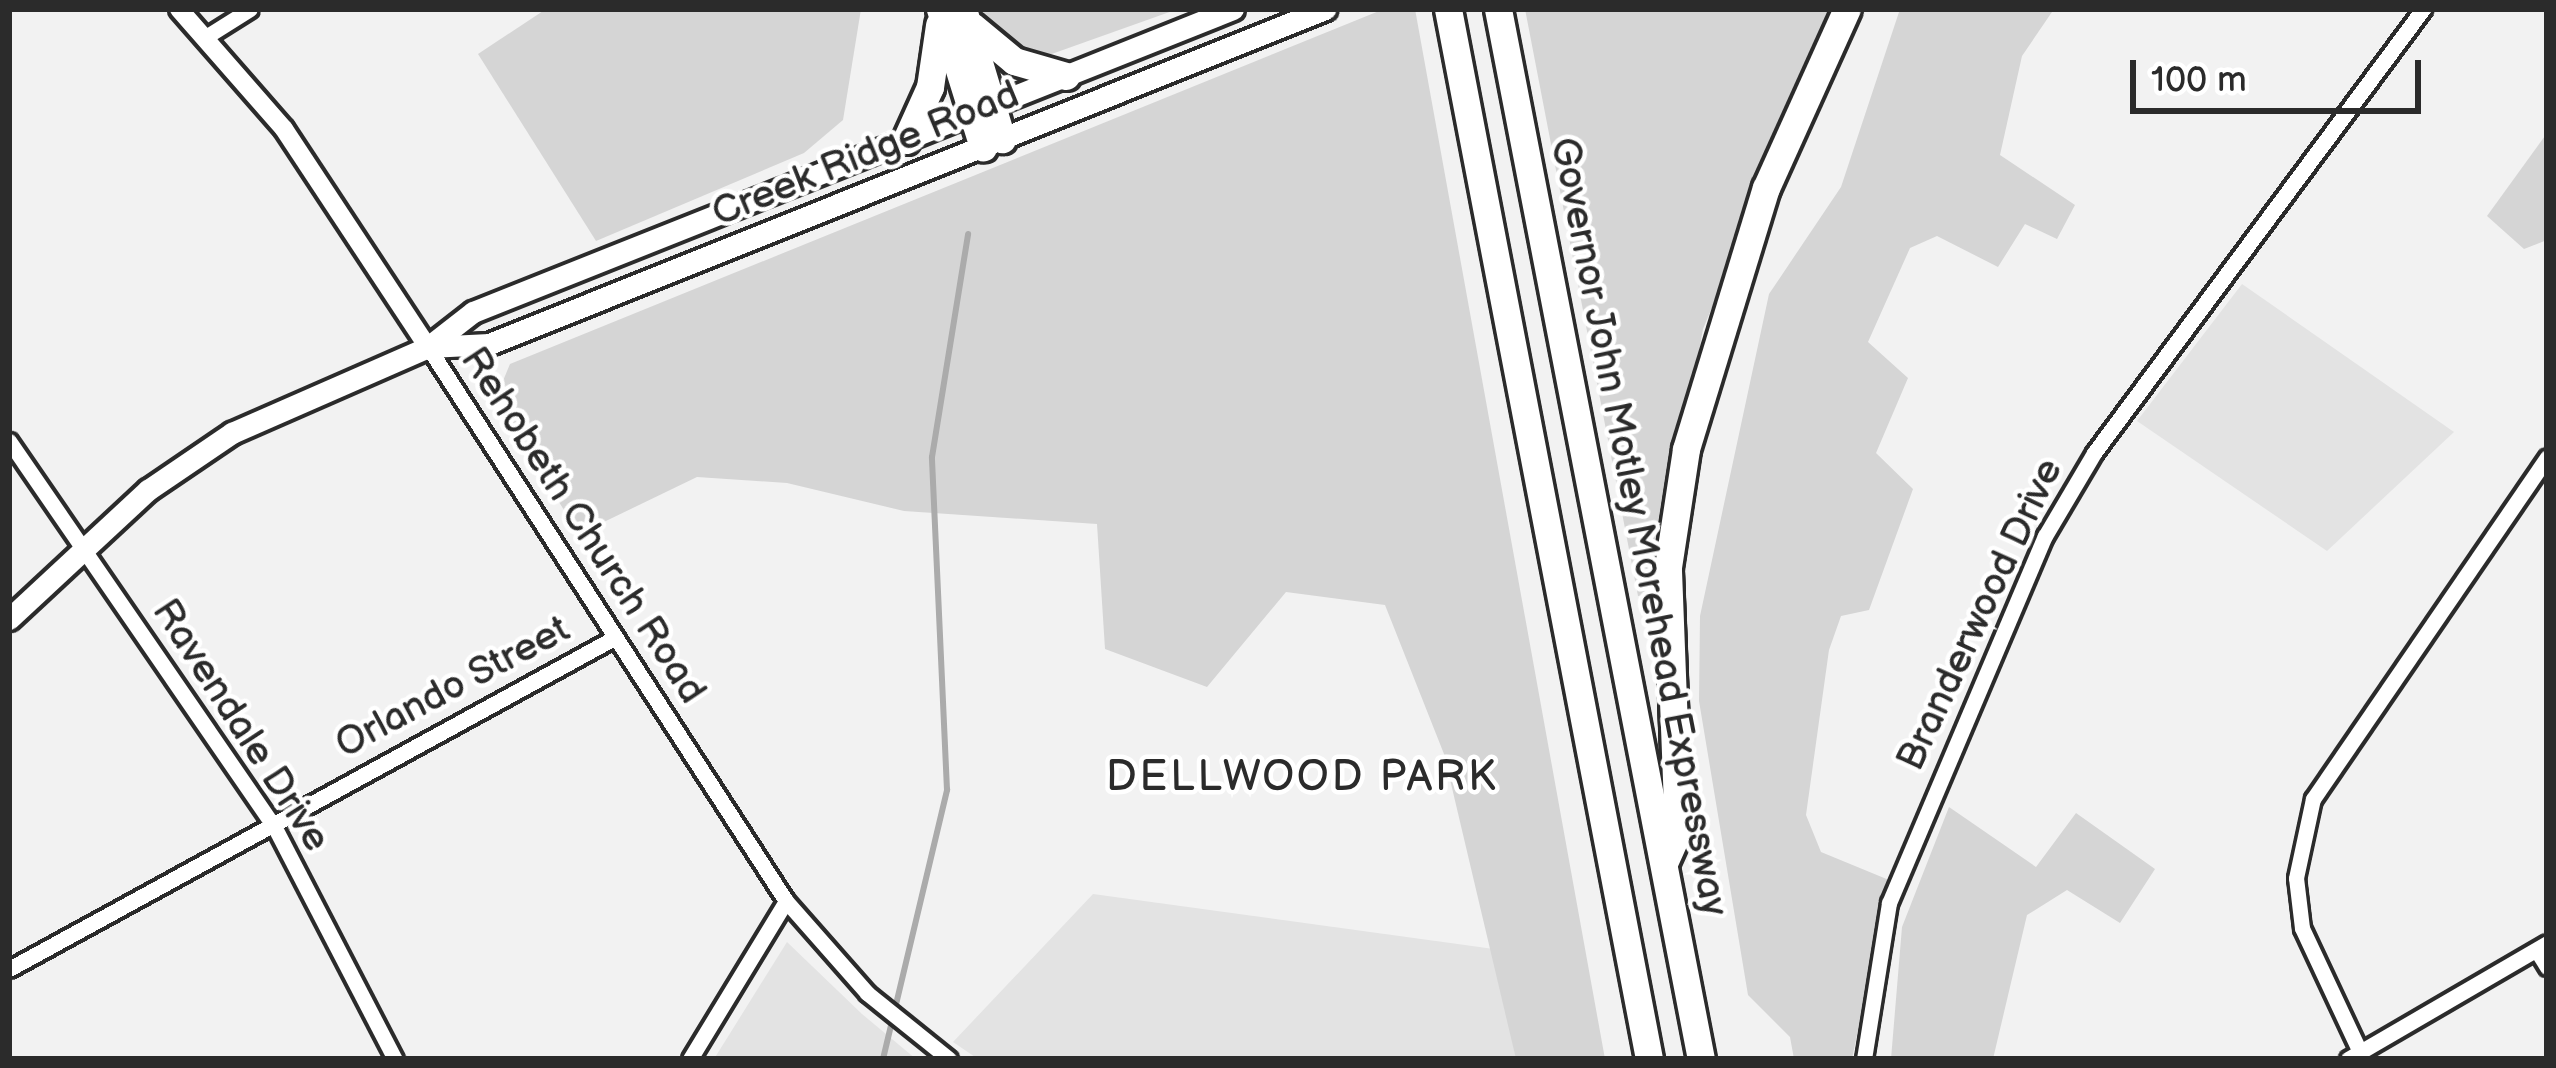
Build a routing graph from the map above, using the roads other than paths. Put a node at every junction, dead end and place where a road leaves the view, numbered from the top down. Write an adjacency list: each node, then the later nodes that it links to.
1 (179, 9): 10 (street, Rehobeth Church Road)
2 (250, 9): 10 (street)
3 (1233, 9): 11 (main road, Creek Ridge Road)
4 (1325, 9): 14 (main road, Creek Ridge Road)
5 (1448, 9): 31 (highway)
6 (1498, 9): 22 (highway, Governor John Motley Morehead Expressway)
7 (1847, 9): 22 (highway)
8 (2423, 9): 33 (street, Branderwood Drive)
9 (951, 11): 11 (highway); 12 (highway); 13 (highway)
10 (204, 38): 15 (street, Rehobeth Church Road)
11 (1066, 76): 12 (main road, Creek Ridge Road)
12 (982, 109): 13 (main road, Creek Ridge Road); 14 (highway)
13 (905, 140): 15 (main road, Creek Ridge Road)
14 (992, 143): 15 (main road, Creek Ridge Road)
15 (428, 347): 18 (main road, Creek Ridge Road); 20 (street, Rehobeth Church Road)
16 (9, 440): 18 (street, Ravendale Drive)
17 (2547, 457): 27 (street)
18 (83, 550): 19 (main road, Creek Ridge Road); 21 (street, Ravendale Drive)
19 (9, 619)
20 (614, 638): 21 (street, Orlando Street); 23 (street, Rehobeth Church Road)
21 (274, 826): 26 (street, Orlando Street); 28 (street, Ravendale Drive)
22 (1664, 862): 32 (highway, Governor John Motley Morehead Expressway)
23 (786, 901): 29 (street); 30 (street, Rehobeth Church Road)
24 (2542, 947): 25 (street); 27 (street)
25 (2547, 968)
26 (9, 969)
27 (2354, 1056)
28 (395, 1059)
29 (690, 1059)
30 (950, 1059)
31 (1649, 1059)
32 (1702, 1059)
33 (1864, 1059)

